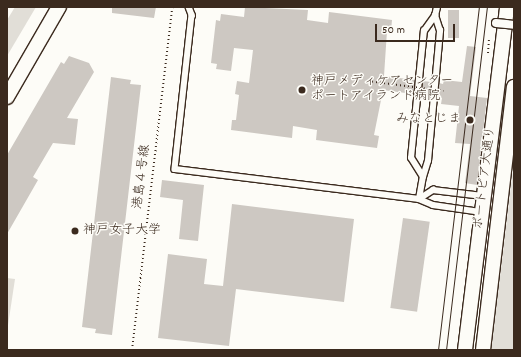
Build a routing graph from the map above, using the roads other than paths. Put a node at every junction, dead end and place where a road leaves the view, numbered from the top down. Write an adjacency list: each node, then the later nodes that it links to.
1 (59, 7): 9 (street)
2 (189, 7): 12 (lane)
3 (437, 7): 5 (lane)
4 (507, 7): 11 (street, ポートピア大通り)
5 (436, 16): 10 (lane); 10 (lane)
6 (496, 23): 7 (street, bridge)
7 (514, 25)
8 (514, 87): 15 (street, ポートピア大通り)
9 (7, 97)
10 (423, 177): 12 (lane)
11 (483, 196): 12 (lane); 13 (street, ポートピア大通り)
12 (419, 199): 13 (lane)
13 (481, 212): 14 (street, ポートピア大通り)
14 (465, 350)
15 (483, 350)

